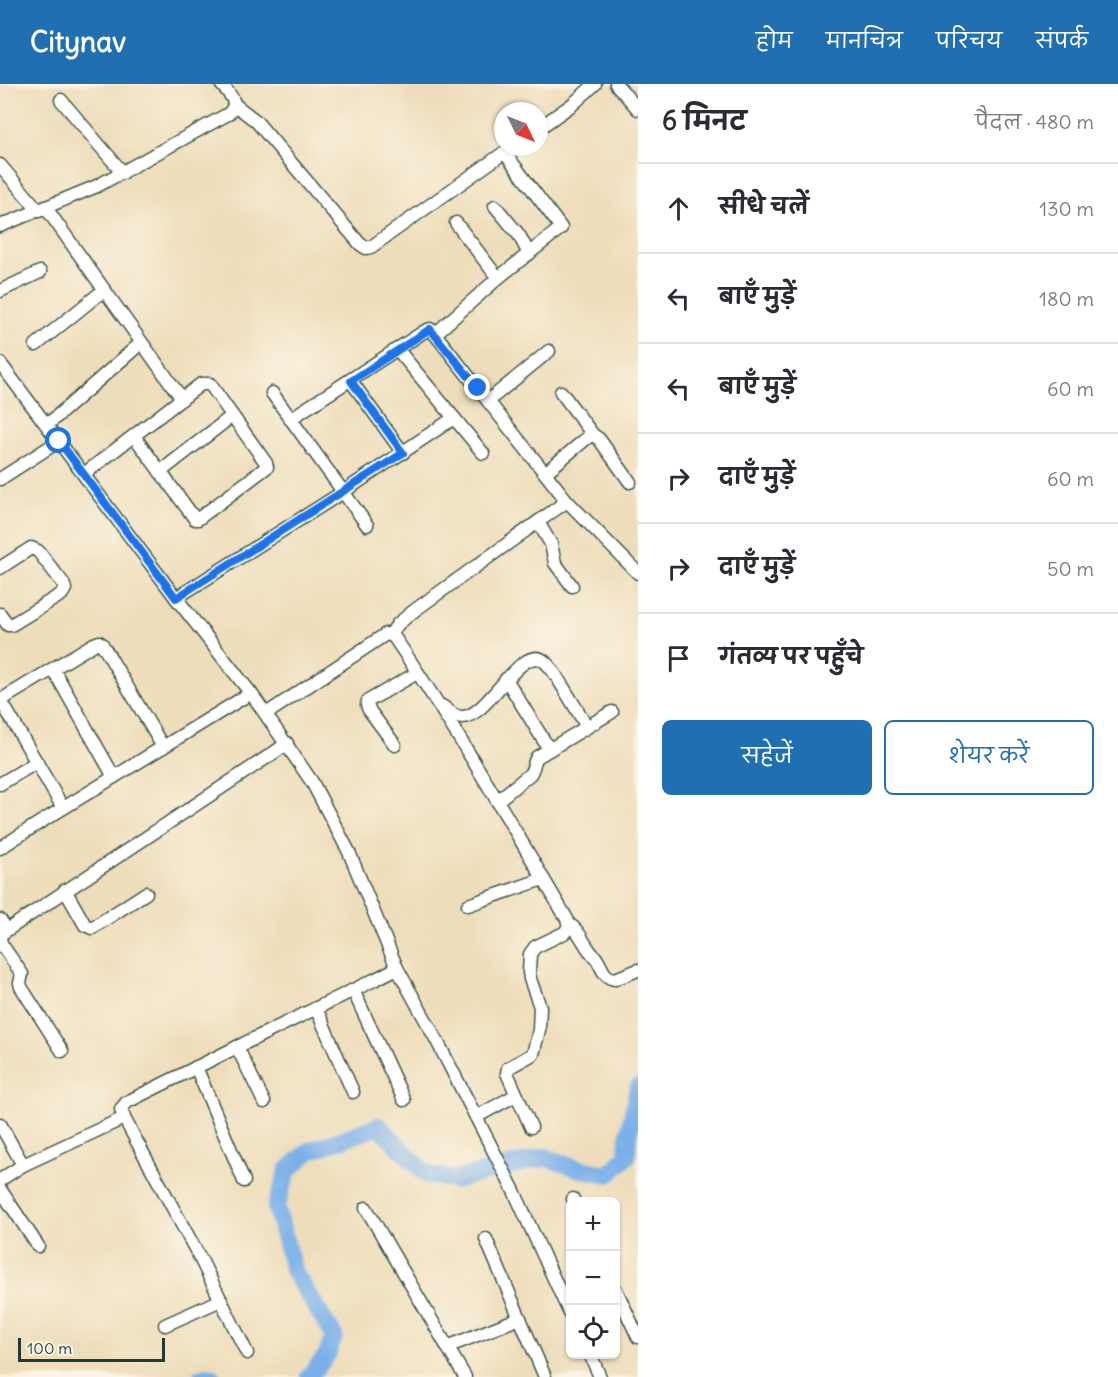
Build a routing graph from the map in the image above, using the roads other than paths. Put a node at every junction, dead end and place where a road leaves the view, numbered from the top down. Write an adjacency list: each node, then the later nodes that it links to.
1 (221, 84): 5 (street)
2 (595, 84): 7 (street)
3 (616, 84): 6 (street)
4 (61, 100): 11 (street)
5 (234, 104): 8 (street); 11 (street)
6 (638, 109)
7 (548, 122)
8 (501, 156)
9 (513, 156): 16 (street)
10 (0, 165): 13 (street)
11 (123, 172): 13 (street)
12 (495, 206): 16 (street)
13 (43, 209): 15 (street); 19 (street)
14 (456, 223): 18 (street)
15 (0, 226)
16 (530, 254): 18 (street)
17 (40, 272): 20 (street)
18 (498, 278): 21 (street)
19 (104, 290): 22 (street); 23 (street)
20 (0, 291)
21 (435, 334): 24 (street); 31 (street)
22 (141, 343): 30 (street); 35 (street)
23 (36, 345)
24 (398, 350): 27 (street); 33 (street)
25 (549, 351): 31 (street)
26 (2, 370): 35 (street)
27 (351, 381): 34 (street); 39 (street)
28 (561, 392): 36 (street)
29 (272, 393): 34 (street)
30 (182, 399): 32 (street); 37 (street)
31 (489, 401): 42 (street)
32 (232, 416): 41 (street); 41 (street)
33 (454, 418): 39 (street); 40 (street)
34 (290, 419): 46 (street)
35 (47, 425): 38 (street)
36 (593, 435): 42 (street); 45 (street)
37 (134, 436): 41 (street); 43 (street)
38 (59, 441): 43 (street); 44 (street)
39 (403, 453): 46 (street)
40 (483, 453)
41 (160, 472)
42 (545, 473): 47 (street)
43 (84, 474): 53 (street)
44 (0, 479)
45 (630, 482)
46 (343, 492): 49 (street); 53 (street)
47 (567, 501): 48 (street); 51 (street)
48 (538, 522): 52 (street); 55 (street)
49 (367, 525)
50 (0, 568): 54 (street)
51 (638, 573)
52 (572, 586)
53 (176, 598): 59 (street)
54 (0, 614)
55 (390, 634): 57 (street); 63 (street)
56 (53, 669): 60 (street); 68 (street); 71 (street)
57 (417, 673): 61 (street); 67 (street)
58 (506, 679): 61 (street); 65 (street); 69 (street)
59 (252, 693): 63 (street); 68 (street)
60 (0, 700): 64 (street)
61 (435, 702): 73 (street)
62 (612, 712): 65 (street)
63 (266, 714): 66 (street)
64 (5, 720): 70 (street)
65 (587, 727): 69 (street)
66 (286, 743): 77 (street); 82 (street)
67 (395, 745)
68 (163, 747): 71 (street)
69 (549, 749): 73 (street)
70 (37, 762): 72 (street); 74 (street)
71 (114, 777): 74 (street)
72 (0, 784)
73 (497, 801): 76 (street)
74 (63, 808): 75 (street)
75 (0, 848)
76 (543, 879): 79 (street); 80 (street)
77 (65, 890): 78 (street); 81 (street)
78 (146, 893)
79 (468, 904)
80 (569, 924): 83 (street); 90 (street)
81 (2, 932): 87 (street)
82 (397, 968): 84 (street); 94 (street)
83 (638, 970)
84 (353, 990): 85 (street); 91 (street)
85 (316, 1008): 86 (street); 89 (street)
86 (237, 1047): 88 (street); 92 (street)
87 (62, 1051)
88 (196, 1067): 93 (street); 99 (street)
89 (353, 1092)
90 (516, 1095): 94 (street); 96 (street)
91 (404, 1100)
92 (264, 1102)
93 (124, 1118): 97 (street); 104 (street)
94 (479, 1123): 106 (street)
95 (0, 1124): 97 (street)
96 (531, 1127)
97 (23, 1166): 98 (street)
98 (0, 1180)
99 (244, 1181)
100 (0, 1188): 103 (street)
101 (366, 1208): 110 (street)
102 (486, 1239): 107 (street)
103 (38, 1246)
104 (221, 1300): 108 (street); 111 (street)
105 (620, 1300): 109 (street)
106 (566, 1305)
107 (520, 1318): 110 (street); 114 (street)
108 (165, 1325)
109 (638, 1337)
110 (447, 1347): 113 (street)
111 (247, 1353)
112 (592, 1359): 115 (street)
113 (465, 1377)
114 (545, 1377)
115 (600, 1377)

